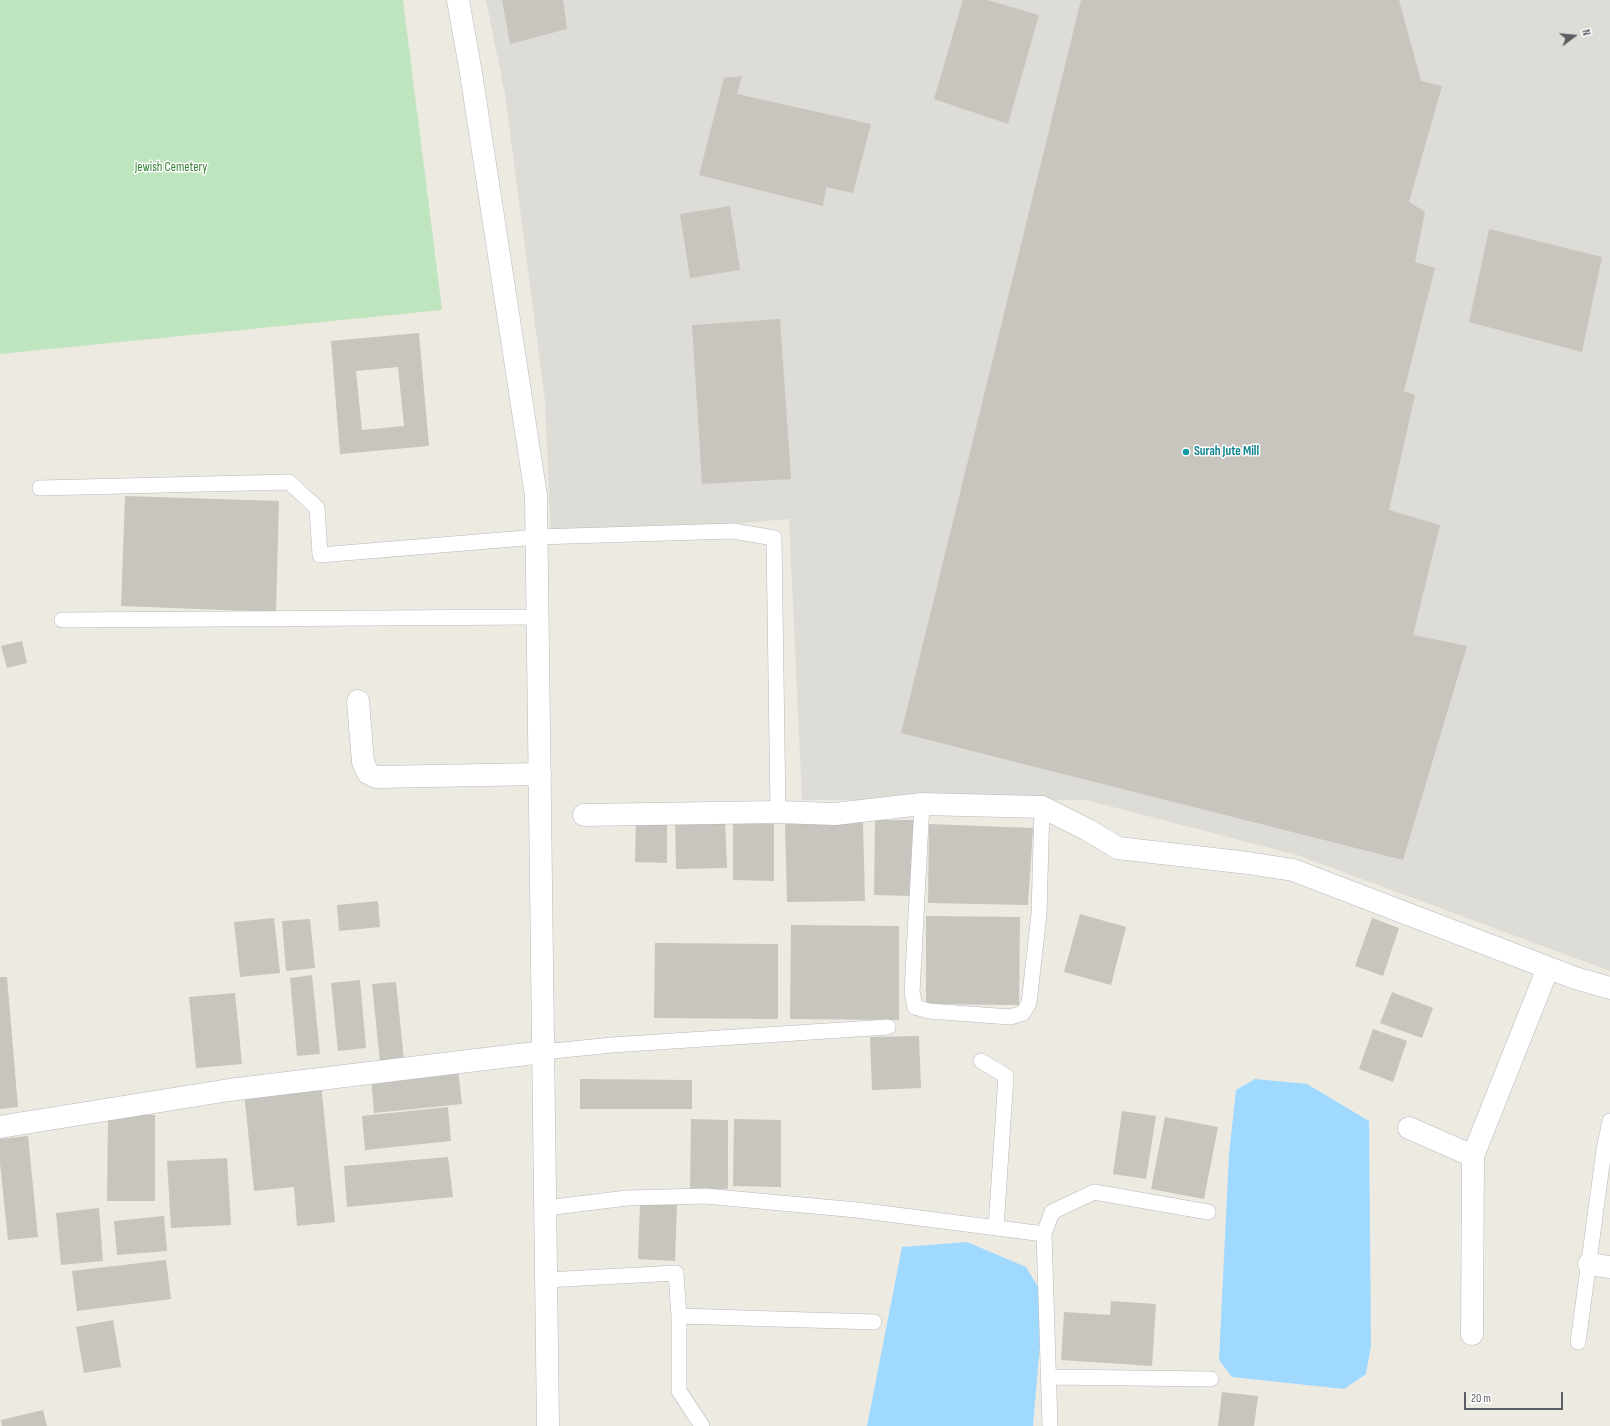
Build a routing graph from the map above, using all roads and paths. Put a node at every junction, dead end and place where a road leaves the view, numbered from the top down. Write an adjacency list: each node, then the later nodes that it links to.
1 (458, 0): 3 (street)
2 (40, 488): 3 (lane)
3 (537, 537): 4 (street); 10 (lane)
4 (538, 617): 5 (lane); 7 (street)
5 (62, 620)
6 (358, 700): 7 (street)
7 (540, 774): 15 (street)
8 (922, 804): 9 (street); 9 (lane); 10 (street)
9 (1042, 807): 12 (street)
10 (778, 812): 11 (street)
11 (584, 815)
12 (1548, 968): 13 (street); 20 (street)
13 (1610, 988)
14 (888, 1027): 15 (lane)
15 (543, 1052): 18 (street); 21 (street)
16 (981, 1061): 23 (lane)
17 (1610, 1121): 25 (lane)
18 (0, 1127)
19 (1409, 1128): 20 (street)
20 (1473, 1156): 30 (street)
21 (546, 1208): 23 (lane); 27 (street)
22 (1208, 1212): 24 (lane)
23 (996, 1228): 24 (lane)
24 (1044, 1234): 32 (lane)
25 (1589, 1264): 26 (street); 31 (lane)
26 (1610, 1267)
27 (546, 1280): 28 (lane); 34 (street)
28 (679, 1316): 29 (lane); 35 (lane)
29 (874, 1322)
30 (1472, 1334)
31 (1578, 1342)
32 (1050, 1377): 33 (lane); 36 (lane)
33 (1212, 1379)
34 (548, 1426)
35 (702, 1426)
36 (1050, 1426)

